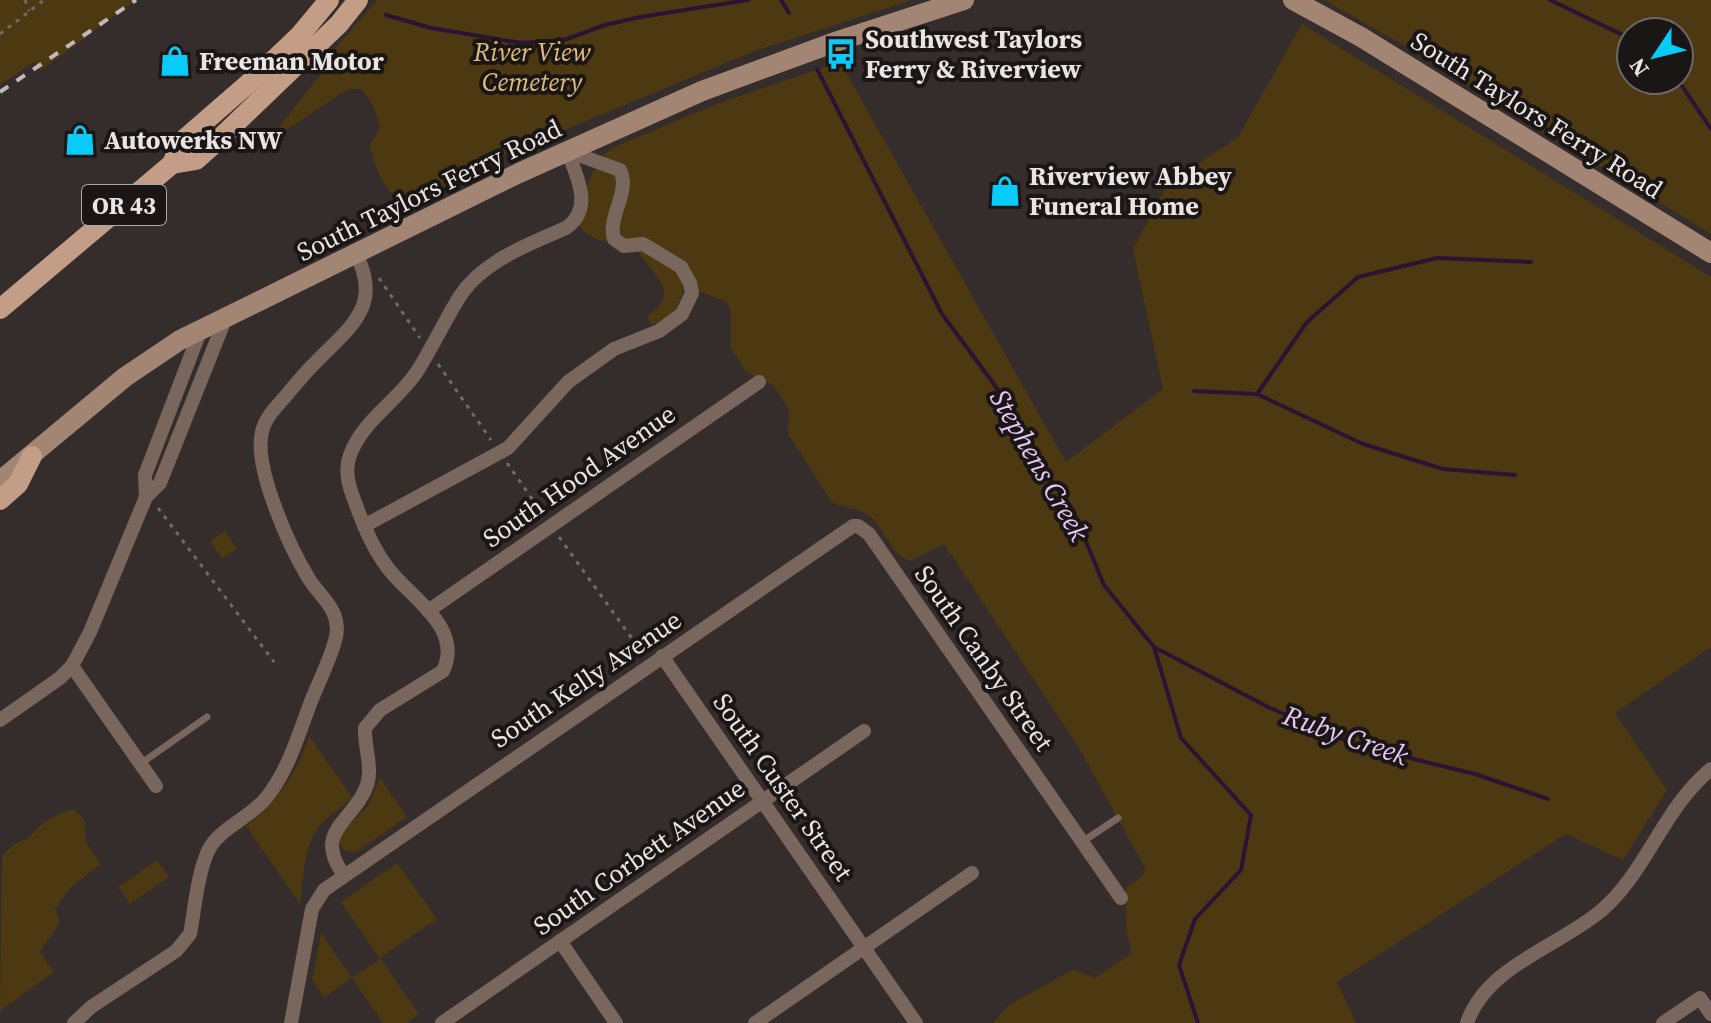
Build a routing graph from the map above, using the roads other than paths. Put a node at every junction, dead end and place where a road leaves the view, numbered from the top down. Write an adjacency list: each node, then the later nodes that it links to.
1 (358, 0): 5 (main road, OR 43)
2 (964, 0): 6 (main road, South Taylors Ferry Road)
3 (1293, 0): 8 (main road, South Taylors Ferry Road)
4 (320, 5): 5 (main road); 7 (main road, OR 43)
5 (320, 42): 7 (main road, OR 43)
6 (567, 151): 9 (main road, South Taylors Ferry Road); 18 (street); 18 (street)
7 (172, 164): 10 (main road, OR 43)
8 (1711, 253)
9 (356, 254): 11 (main road, South Taylors Ferry Road); 39 (street)
10 (0, 309)
11 (226, 317): 12 (main road, South Taylors Ferry Road); 16 (street)
12 (201, 329): 14 (main road, South Taylors Ferry Road); 16 (street)
13 (759, 382): 20 (street, South Hood Avenue)
14 (32, 456): 15 (main road, South Taylors Ferry Road); 17 (main road)
15 (0, 481)
16 (146, 497): 22 (street)
17 (0, 500)
18 (364, 526): 20 (street)
19 (858, 526): 21 (street, South Kelly Avenue); 31 (street, South Canby Street)
20 (428, 611): 33 (street)
21 (662, 656): 29 (street, South Custer Street); 33 (street, South Kelly Avenue)
22 (72, 666): 24 (street); 26 (street)
23 (207, 717): 26 (lane)
24 (0, 720)
25 (864, 731): 29 (street, South Corbett Avenue)
26 (140, 764): 28 (street)
27 (1711, 769): 45 (street)
28 (156, 786)
29 (763, 799): 35 (street, South Corbett Avenue); 36 (street, South Custer Street)
30 (1118, 818): 31 (lane)
31 (1082, 842): 34 (street, South Canby Street)
32 (972, 873): 36 (street)
33 (343, 874): 40 (street, South Kelly Avenue)
34 (1121, 898)
35 (560, 941): 41 (street, South Corbett Avenue); 42 (street)
36 (865, 947): 43 (street); 44 (street, South Custer Street)
37 (1706, 995): 38 (street); 46 (street)
38 (1711, 1014)
39 (74, 1023)
40 (291, 1023)
41 (442, 1023)
42 (616, 1023)
43 (755, 1023)
44 (916, 1023)
45 (1467, 1023)
46 (1663, 1023)

